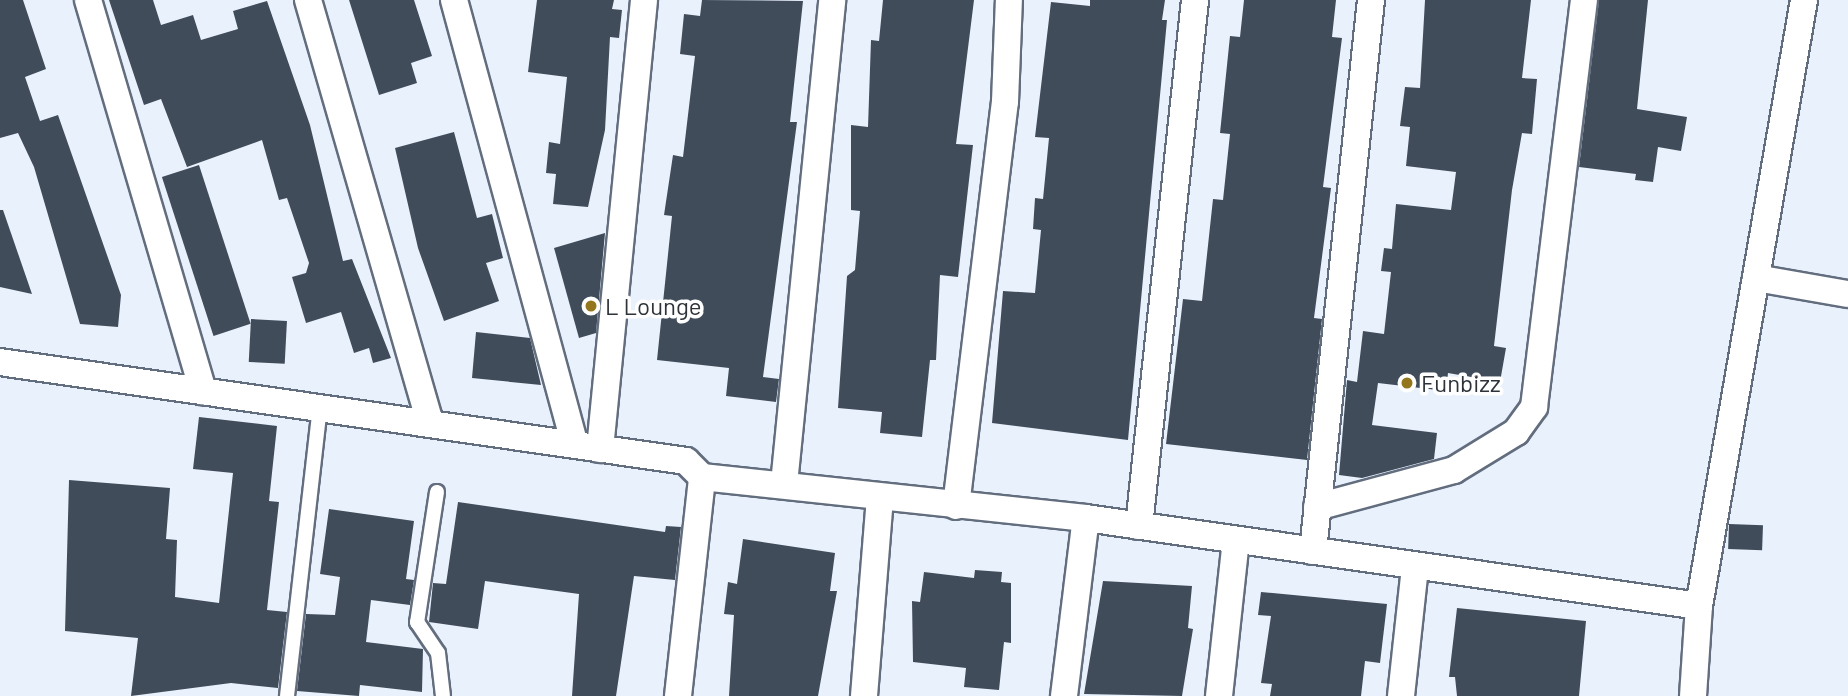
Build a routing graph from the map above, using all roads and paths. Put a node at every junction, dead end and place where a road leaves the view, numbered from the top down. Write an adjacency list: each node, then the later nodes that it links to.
1 (88, 0): 14 (street)
2 (308, 0): 16 (street)
3 (454, 0): 17 (street)
4 (644, 0): 17 (street)
5 (832, 0): 19 (street)
6 (1009, 0): 22 (street)
7 (1195, 0): 25 (street)
8 (1371, 0): 23 (street)
9 (1584, 0): 23 (street)
10 (1804, 0): 11 (street)
11 (1756, 278): 12 (street); 29 (street)
12 (1848, 294)
13 (0, 362): 14 (street)
14 (203, 391): 15 (street)
15 (320, 408): 16 (street); 30 (lane)
16 (430, 424): 17 (street)
17 (588, 447): 18 (street)
18 (702, 477): 19 (street); 32 (street)
19 (784, 484): 21 (street)
20 (437, 492): 31 (lane)
21 (880, 499): 22 (street); 33 (street)
22 (956, 506): 24 (street)
23 (1317, 507): 27 (street)
24 (1086, 518): 25 (street); 34 (street)
25 (1139, 526): 26 (street)
26 (1236, 540): 27 (street); 35 (street)
27 (1313, 551): 28 (street)
28 (1415, 567): 29 (street); 36 (street)
29 (1699, 606): 37 (street)
30 (287, 696)
31 (443, 696)
32 (678, 696)
33 (864, 696)
34 (1064, 696)
35 (1219, 696)
36 (1401, 696)
37 (1693, 696)

